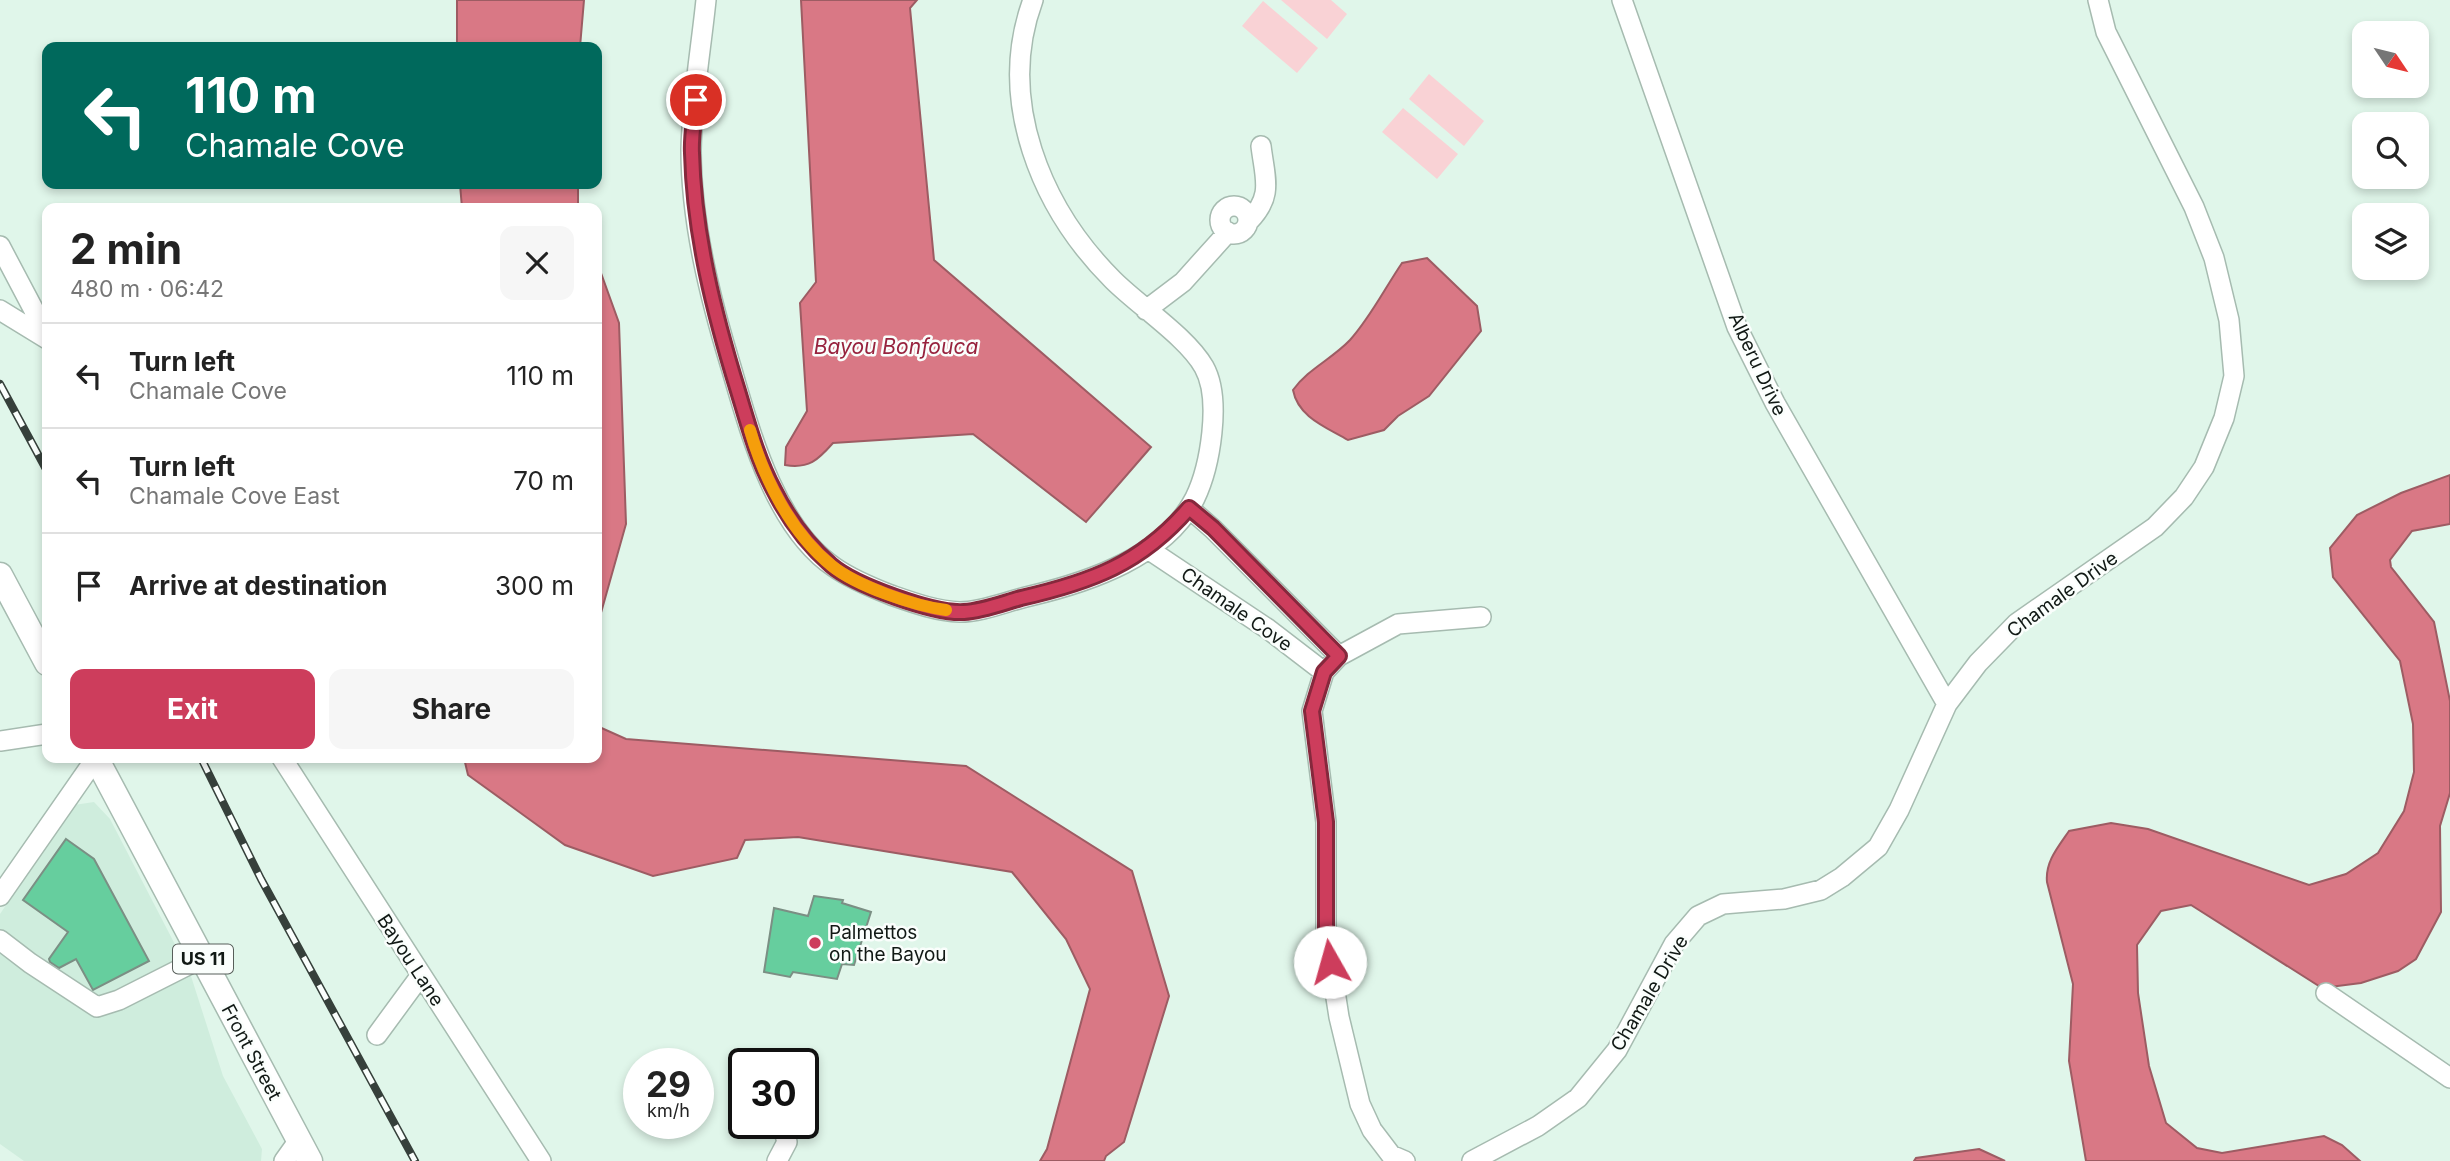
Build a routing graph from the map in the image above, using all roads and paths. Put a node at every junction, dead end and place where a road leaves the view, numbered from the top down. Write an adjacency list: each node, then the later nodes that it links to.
1 (706, 0): 12 (street)
2 (1033, 0): 8 (street)
3 (1622, 0): 18 (street, Alberu Drive)
4 (2098, 0): 18 (street, Chamale Drive)
5 (1261, 146): 8 (street)
6 (0, 246): 9 (street)
7 (0, 310): 10 (street)
8 (1146, 310): 11 (street)
9 (42, 327)
10 (42, 334)
11 (1189, 508): 12 (street); 16 (street, Chamale Cove)
12 (1148, 549): 17 (street, Chamale Cove)
13 (0, 575): 15 (main road)
14 (1481, 617): 16 (street)
15 (42, 654)
16 (1339, 656): 17 (street)
17 (1324, 672): 36 (street)
18 (1947, 704): 37 (street, Chamale Drive)
19 (42, 735): 20 (street)
20 (0, 741)
21 (93, 763): 24 (street)
22 (99, 763): 26 (main road, Front Street / US 11)
23 (285, 763): 27 (street, Bayou Lane)
24 (0, 896)
25 (0, 940): 26 (street)
26 (202, 958): 32 (main road, Front Street / US 11)
27 (421, 975): 29 (street); 34 (street, Bayou Lane)
28 (2326, 993): 30 (street)
29 (377, 1035)
30 (2450, 1078)
31 (786, 1139): 35 (street)
32 (304, 1151): 33 (street)
33 (284, 1161)
34 (541, 1161)
35 (778, 1161)
36 (1405, 1161)
37 (1472, 1161)

